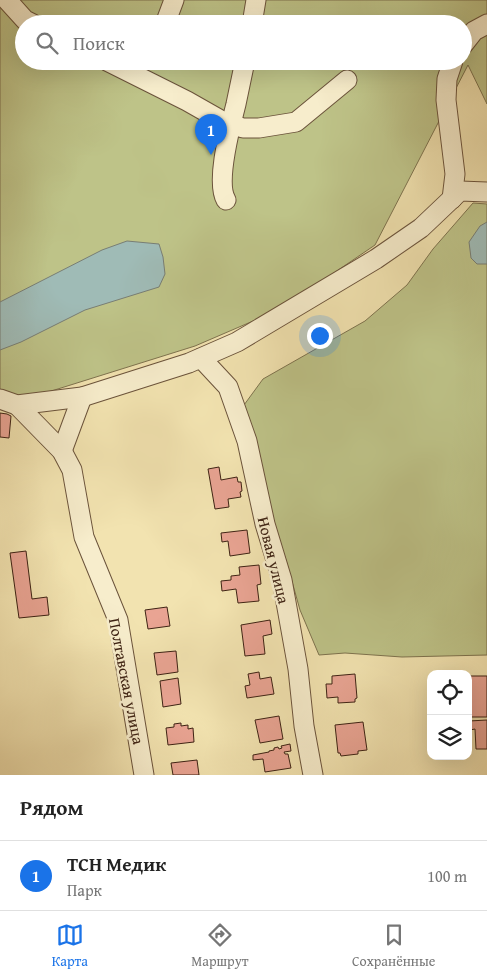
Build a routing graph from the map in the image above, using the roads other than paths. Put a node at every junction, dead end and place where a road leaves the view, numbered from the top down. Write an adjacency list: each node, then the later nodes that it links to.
1 (8, 0): 4 (street)
2 (174, 0): 5 (street)
3 (256, 0): 6 (street)
4 (21, 15)
5 (168, 15)
6 (254, 15)
7 (487, 24): 8 (street)
8 (472, 34)
9 (125, 70): 13 (street)
10 (134, 70): 13 (street)
11 (243, 70): 15 (street)
12 (450, 70): 17 (street)
13 (129, 72): 15 (street)
14 (347, 80): 15 (street)
15 (231, 124): 18 (street)
16 (487, 192): 17 (street)
17 (452, 199): 19 (street)
18 (226, 200)
19 (201, 358): 20 (street); 24 (street, Новая улица)
20 (82, 397): 21 (street); 22 (street)
21 (8, 402): 22 (street, Полтавская улица)
22 (62, 451): 23 (street, Полтавская улица)
23 (144, 775)
24 (313, 775)

